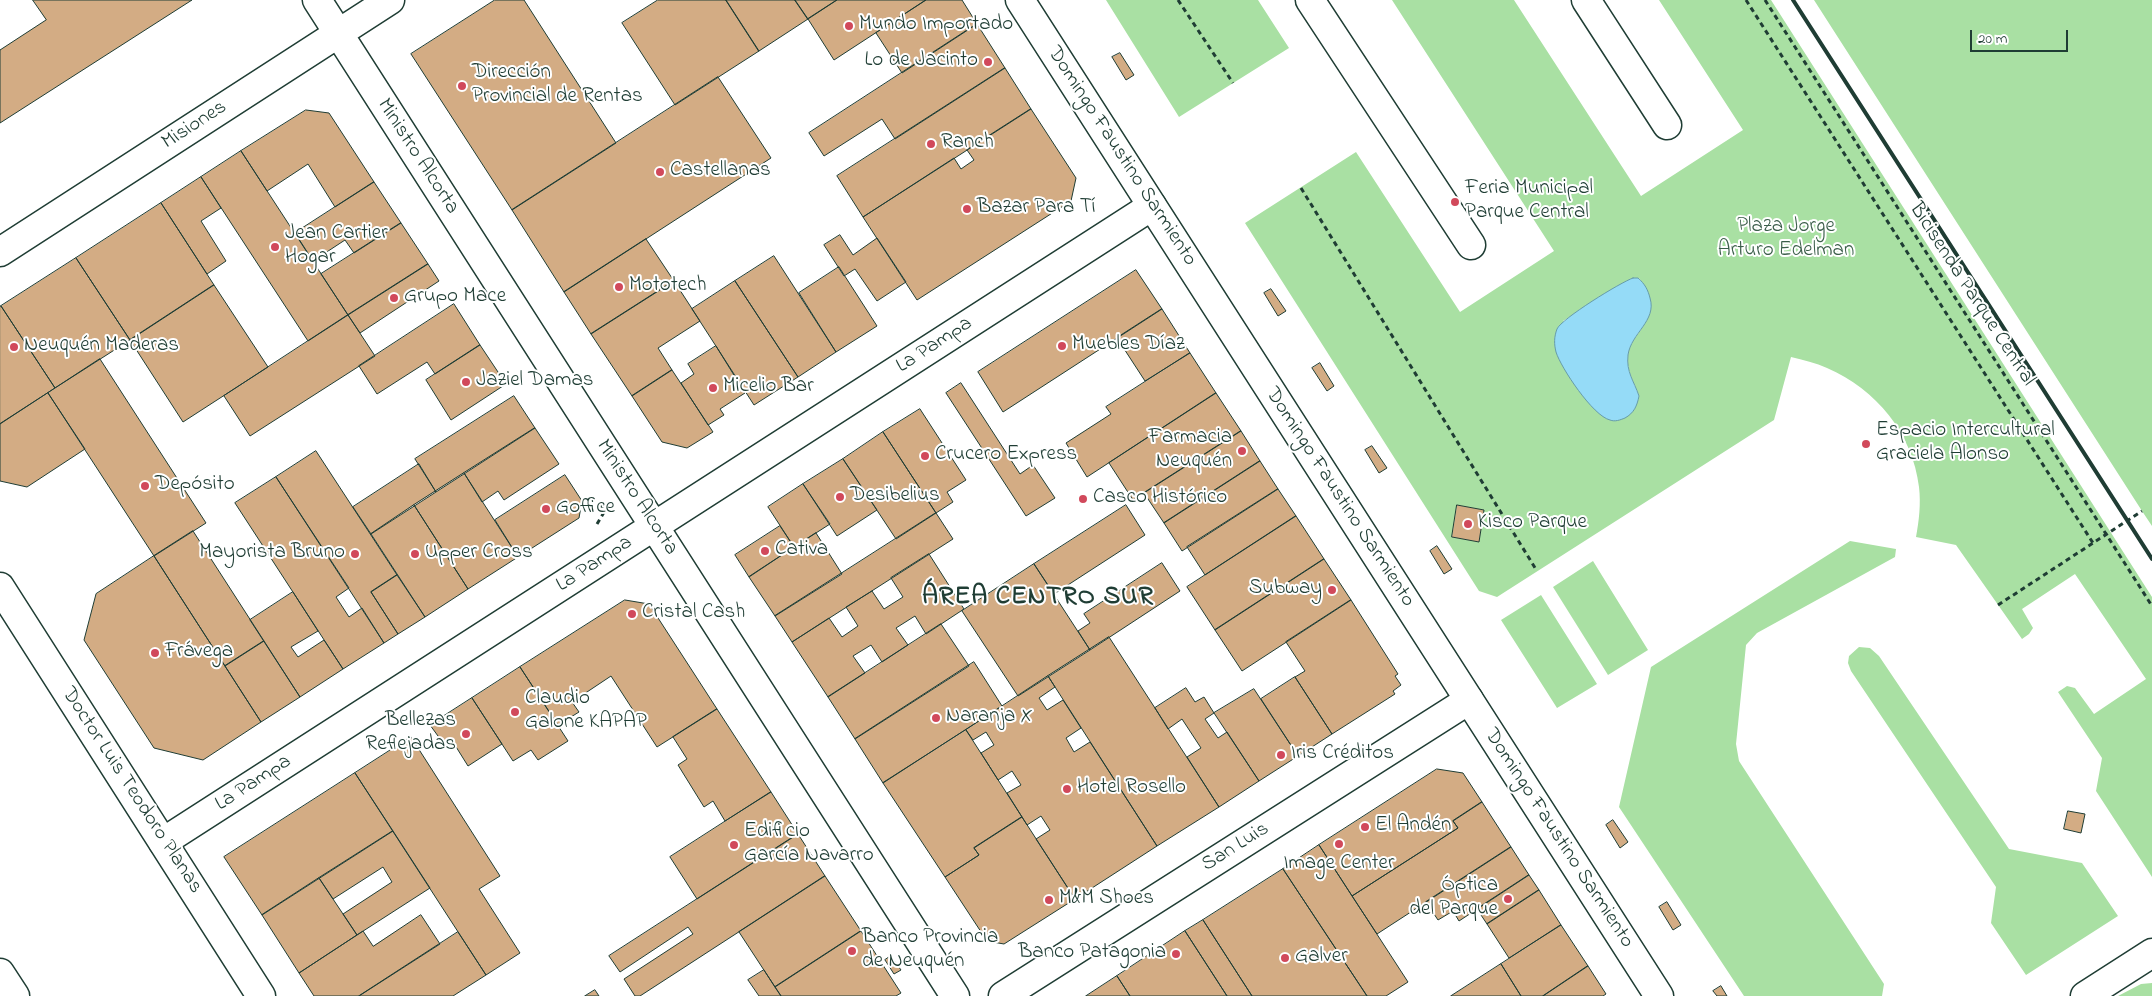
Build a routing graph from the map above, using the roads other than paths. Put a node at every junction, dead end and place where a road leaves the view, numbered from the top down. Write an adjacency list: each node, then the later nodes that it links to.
1 (317, 0): 6 (main road, Ministro Alcorta)
2 (390, 0): 6 (main road, Misiones)
3 (1020, 0): 8 (main road, Domingo Faustino Sarmiento)
4 (1310, 0): 9 (main road)
5 (1586, 0): 7 (main road)
6 (338, 34): 10 (main road, Misiones); 11 (main road, Ministro Alcorta)
7 (1667, 125)
8 (1152, 206): 11 (main road, La Pampa); 13 (main road, Domingo Faustino Sarmiento)
9 (1471, 245)
10 (0, 252)
11 (654, 527): 14 (main road, La Pampa); 19 (main road, Ministro Alcorta)
12 (0, 587): 14 (main road, Doctor Luis Teodoro Planas)
13 (1469, 700): 20 (main road, San Luis); 21 (main road, Domingo Faustino Sarmiento)
14 (163, 842): 18 (main road, Doctor Luis Teodoro Planas)
15 (2152, 953): 22 (main road)
16 (0, 973): 17 (main road)
17 (14, 996)
18 (261, 996)
19 (955, 996)
20 (1003, 996)
21 (1660, 996)
22 (2085, 996)

